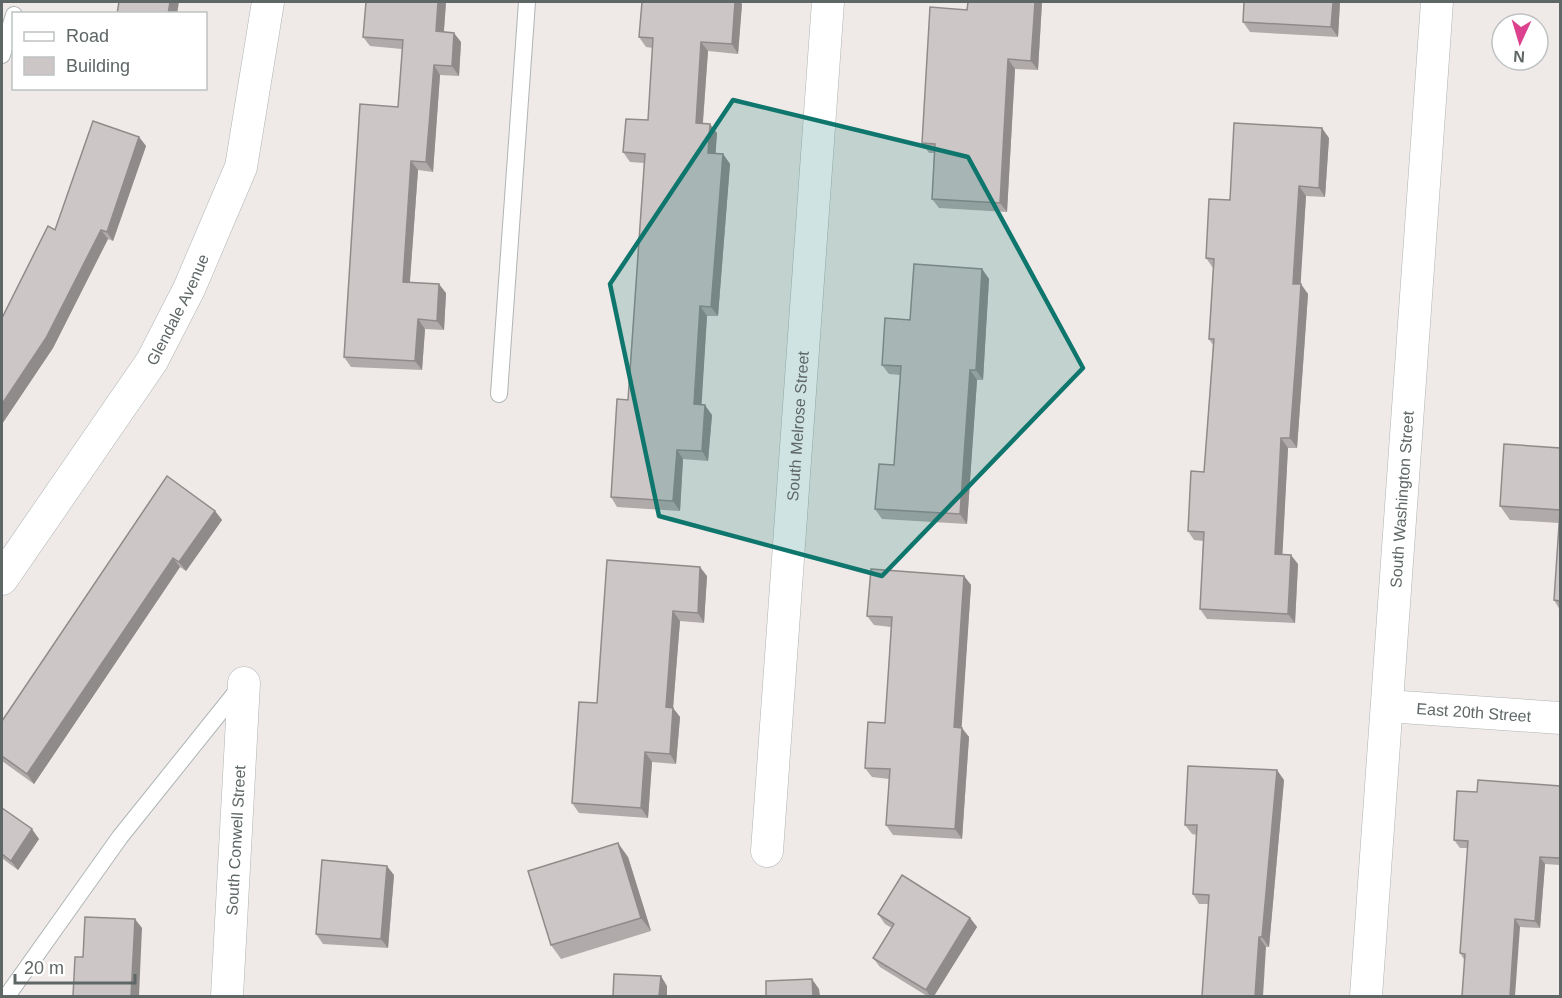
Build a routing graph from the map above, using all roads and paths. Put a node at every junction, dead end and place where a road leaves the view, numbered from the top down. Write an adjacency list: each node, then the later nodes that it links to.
1 (268, 2): 8 (street, Glendale Avenue)
2 (527, 2): 7 (lane)
3 (828, 2): 12 (street, South Melrose Street)
4 (1437, 2): 10 (street, South Washington Street)
5 (12, 21): 6 (lane)
6 (2, 55)
7 (499, 394)
8 (2, 579)
9 (244, 683): 13 (lane); 14 (street, South Conwell Street)
10 (1387, 706): 11 (street, East 20th Street); 15 (street, South Washington Street)
11 (1560, 718)
12 (767, 851)
13 (6, 996)
14 (227, 996)
15 (1366, 996)

